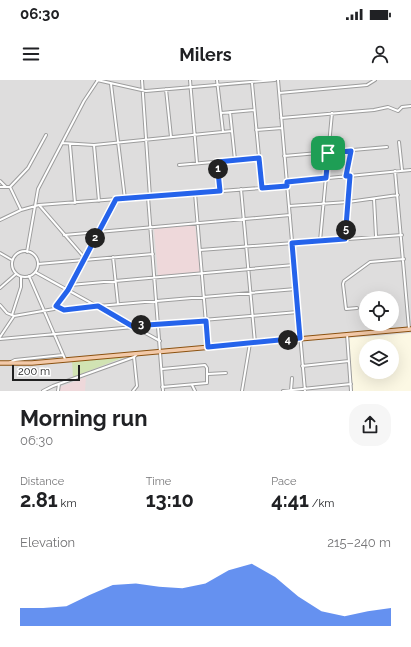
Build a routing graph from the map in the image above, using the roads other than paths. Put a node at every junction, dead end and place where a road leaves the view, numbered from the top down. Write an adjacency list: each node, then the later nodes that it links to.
1 (98, 80): 10 (street); 31 (street)
2 (142, 80): 14 (street)
3 (190, 80): 12 (street)
4 (217, 80): 11 (street)
5 (275, 80): 8 (street)
6 (278, 80): 15 (street)
7 (375, 80): 15 (street)
8 (265, 81): 9 (street)
9 (252, 82): 11 (street); 17 (street)
10 (111, 84): 14 (street); 32 (street)
11 (218, 85): 12 (street); 19 (street)
12 (190, 87): 13 (street); 26 (street)
13 (166, 89): 14 (street); 28 (street)
14 (142, 90): 29 (street)
15 (279, 93): 21 (street)
16 (411, 106): 20 (street)
17 (254, 110): 18 (street); 23 (street)
18 (230, 112): 19 (street); 24 (street)
19 (221, 113): 25 (street)
20 (332, 113): 21 (street); 37 (street)
21 (281, 118): 22 (street)
22 (282, 128): 23 (street); 38 (street)
23 (256, 130): 39 (street)
24 (232, 131): 25 (street); 40 (street)
25 (223, 132): 26 (street)
26 (195, 134): 28 (street); 42 (street)
27 (46, 135): 54 (street)
28 (171, 137): 29 (street)
29 (146, 140): 32 (street); 60 (street)
30 (399, 142): 44 (street)
31 (62, 143): 33 (street); 70 (street)
32 (118, 143): 34 (street); 62 (street)
33 (70, 145): 34 (street); 66 (street)
34 (94, 145): 64 (street)
35 (387, 147): 36 (street)
36 (351, 151): 37 (street); 47 (street)
37 (328, 153): 38 (street); 49 (street)
38 (284, 156): 51 (street)
39 (259, 158): 40 (street); 55 (street)
40 (235, 160): 41 (street)
41 (217, 162): 42 (street); 57 (street)
42 (197, 163): 43 (street)
43 (179, 165)
44 (402, 170): 45 (street); 46 (street)
45 (411, 170)
46 (395, 171): 48 (street); 59 (street)
47 (346, 176): 48 (street); 49 (street)
48 (350, 176): 65 (street)
49 (326, 178): 51 (street); 67 (street)
50 (0, 181): 53 (street)
51 (287, 184): 55 (street); 69 (street)
52 (0, 187): 53 (street)
53 (6, 187): 54 (street)
54 (10, 187): 71 (street)
55 (262, 188): 56 (street)
56 (241, 189): 57 (street); 73 (street)
57 (220, 191): 58 (street)
58 (195, 193): 60 (street); 75 (street)
59 (398, 195): 63 (street); 79 (street)
60 (149, 197): 62 (street); 76 (street)
61 (116, 199): 62 (street); 64 (street); 77 (street)
62 (125, 199)
63 (374, 199): 65 (street); 80 (street)
64 (99, 201): 66 (street)
65 (348, 202): 67 (street); 81 (street)
66 (75, 203): 68 (street)
67 (324, 203): 69 (street); 82 (street)
68 (39, 206): 70 (street); 78 (street)
69 (289, 206): 72 (street)
70 (34, 207): 71 (street); 86 (street)
71 (21, 210): 74 (street)
72 (290, 215): 73 (street); 83 (street)
73 (244, 219): 75 (street); 84 (street)
74 (0, 220)
75 (198, 223): 76 (street); 85 (street)
76 (151, 227): 77 (street); 88 (street)
77 (100, 231): 78 (street); 89 (street)
78 (64, 235): 89 (street)
79 (402, 235): 80 (street); 91 (street)
80 (376, 236): 81 (street)
81 (345, 239): 82 (street)
82 (320, 241): 83 (street)
83 (292, 243): 84 (street); 95 (street)
84 (246, 246): 85 (street); 96 (street)
85 (200, 250): 99 (street)
86 (27, 252): 92 (street); 94 (street)
87 (0, 253): 92 (street)
88 (153, 254): 90 (street); 102 (street)
89 (84, 257): 93 (street)
90 (113, 257): 93 (street); 103 (street)
91 (404, 259): 115 (street); 117 (street)
92 (12, 260): 98 (street)
93 (82, 260): 94 (street); 104 (street)
94 (38, 264): 97 (street)
95 (294, 265): 96 (street); 106 (street)
96 (248, 270): 99 (street); 108 (street)
97 (35, 272): 100 (street); 107 (street)
98 (16, 274): 101 (street); 105 (street)
99 (202, 274): 102 (street); 109 (street)
100 (29, 276): 101 (street); 118 (street)
101 (21, 277): 120 (street)
102 (155, 278): 103 (street); 110 (street)
103 (116, 281): 104 (street); 112 (street)
104 (70, 285): 107 (street)
105 (0, 288)
106 (296, 289): 108 (street); 119 (street)
107 (68, 290): 113 (street); 114 (street)
108 (250, 293): 109 (street); 121 (street)
109 (204, 297): 110 (street); 122 (street)
110 (157, 301): 112 (street); 123 (street)
111 (0, 304): 120 (street)
112 (118, 304): 114 (street)
113 (56, 306): 114 (street); 118 (street)
114 (98, 306): 124 (street)
115 (357, 308)
116 (411, 308): 117 (street)
117 (408, 310): 125 (street)
118 (44, 311): 120 (street); 126 (street)
119 (298, 312): 121 (street); 129 (street)
120 (13, 315): 128 (street)
121 (252, 316): 122 (street); 131 (street)
122 (206, 321): 123 (street); 132 (street)
123 (159, 324): 124 (street); 130 (street)
124 (133, 326): 126 (street); 130 (street)
125 (410, 329): 127 (main road)
126 (53, 334): 128 (street); 135 (street)
127 (347, 334): 129 (main road); 139 (street)
128 (0, 338)
129 (300, 338): 131 (main road); 141 (street)
130 (160, 341): 133 (street)
131 (252, 343): 132 (main road); 157 (street)
132 (208, 347): 133 (main road)
133 (161, 351): 134 (main road); 142 (street)
134 (139, 352): 136 (street); 138 (main road)
135 (63, 355): 137 (street); 138 (street)
136 (134, 357): 146 (street); 154 (street)
137 (52, 359): 138 (main road); 140 (main road)
138 (65, 359)
139 (349, 361): 141 (street); 147 (street)
140 (0, 363)
141 (302, 366): 150 (street)
142 (162, 369): 144 (street); 149 (street)
143 (226, 373): 144 (street)
144 (208, 374): 148 (street)
145 (292, 378): 151 (street)
146 (59, 384): 152 (street); 153 (street)
147 (351, 384): 150 (street); 160 (street)
148 (192, 385): 149 (street); 156 (street)
149 (162, 387): 155 (street)
150 (304, 388): 151 (street); 159 (street)
151 (291, 390): 158 (street)
152 (43, 391)
153 (58, 391)
154 (133, 391)
155 (163, 391)
156 (195, 391)
157 (242, 391)
158 (283, 391)
159 (305, 391)
160 (351, 391)

